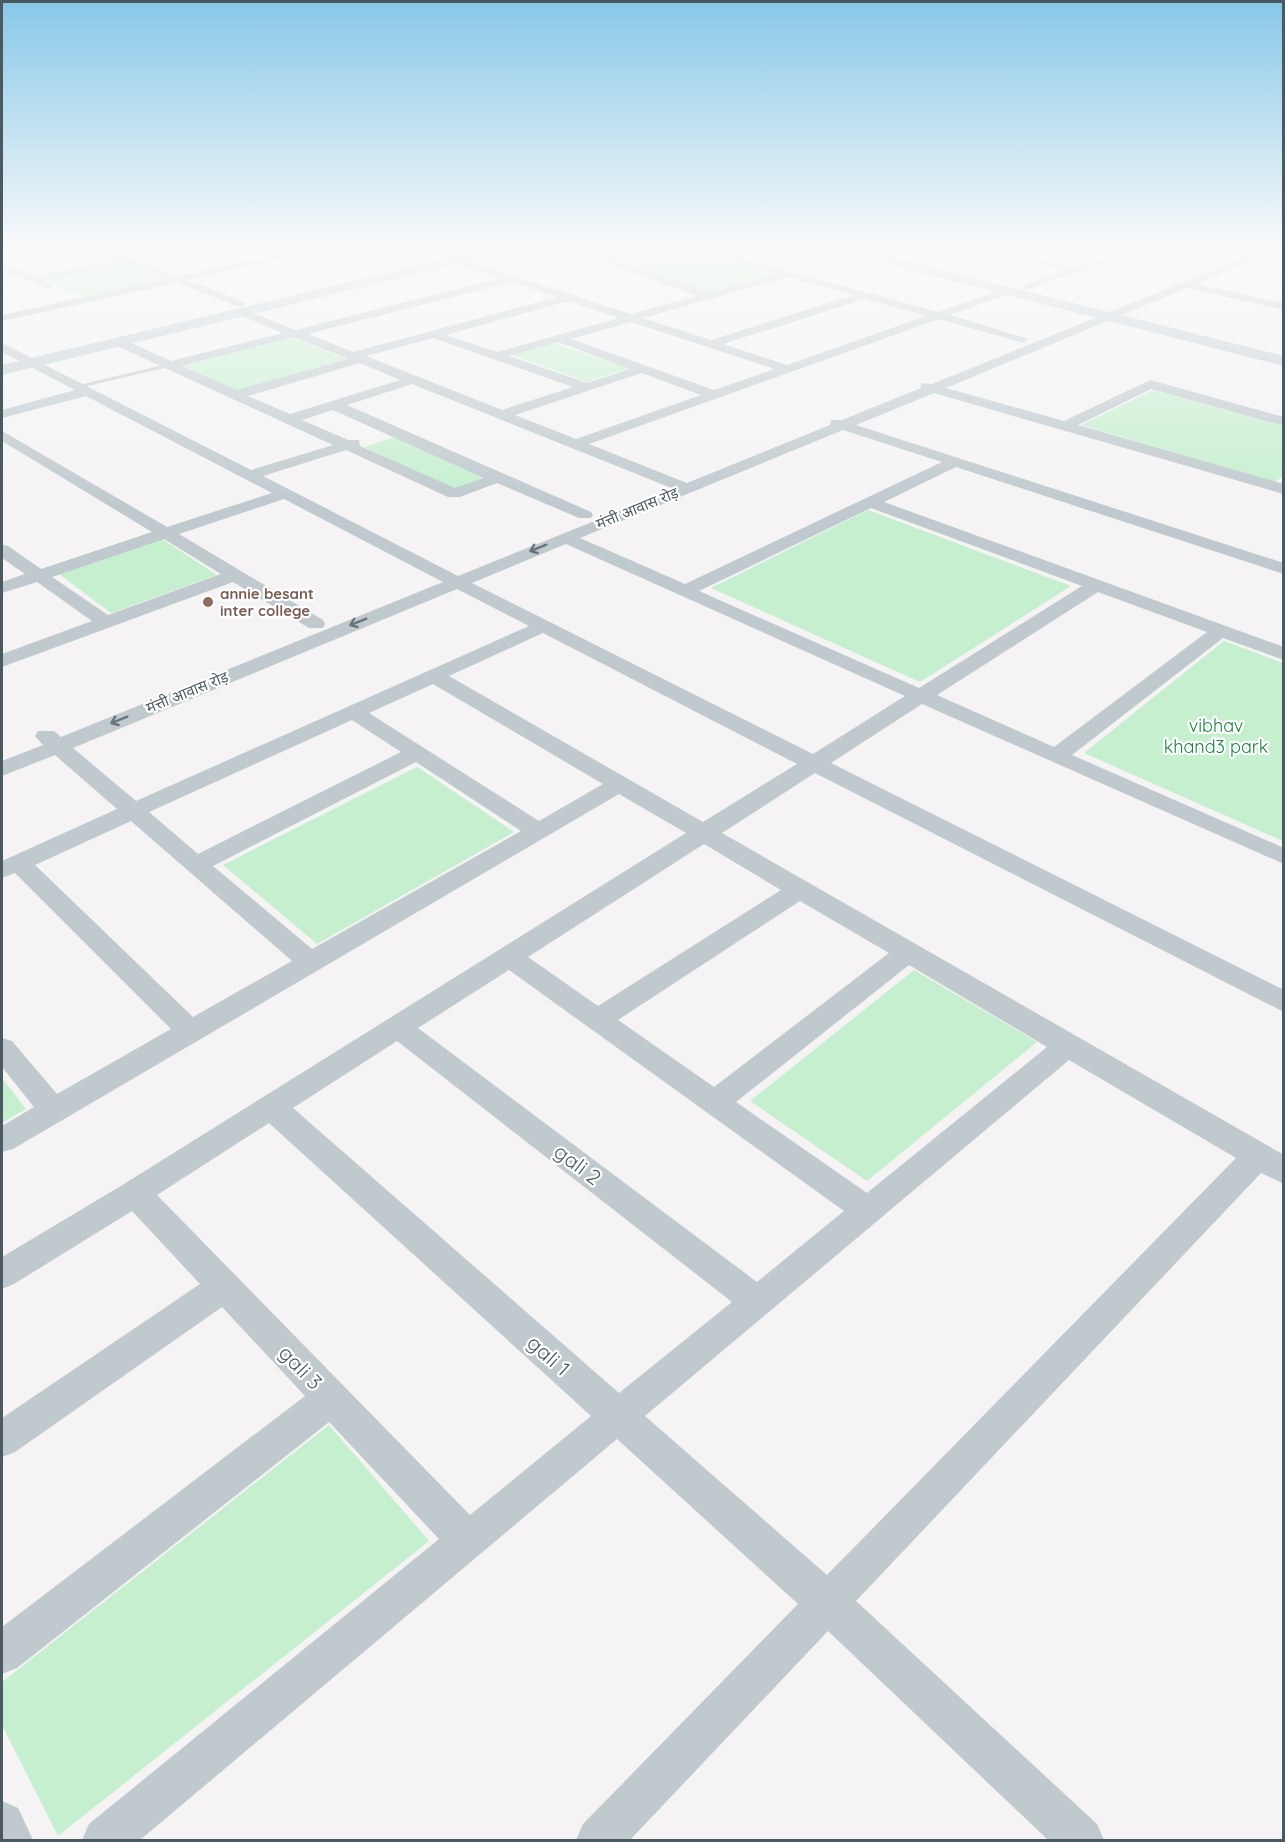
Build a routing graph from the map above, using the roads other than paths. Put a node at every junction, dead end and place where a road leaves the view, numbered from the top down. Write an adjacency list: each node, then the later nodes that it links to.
1 (127, 335): 24 (street)
2 (144, 335): 18 (street)
3 (288, 335): 27 (street)
4 (301, 335): 23 (street)
5 (430, 335): 23 (street)
6 (436, 335): 22 (street)
7 (568, 335): 16 (street)
8 (681, 335): 19 (street)
9 (743, 335): 19 (street)
10 (882, 335): 29 (street)
11 (1009, 335): 17 (street)
12 (1035, 335): 17 (street)
13 (1047, 335): 32 (street, मंत्ती आवास रोड़)
14 (1191, 335): 26 (street)
15 (1213, 335): 21 (street)
16 (557, 338): 22 (street); 28 (street)
17 (1023, 339): 32 (street)
18 (119, 342): 24 (street); 27 (street)
19 (711, 345): 29 (street)
20 (2, 346): 24 (street)
21 (1284, 351)
22 (496, 356): 33 (street)
23 (357, 358): 31 (street); 35 (street)
24 (26, 359): 25 (street); 30 (street); 34 (street)
25 (2, 360)
26 (1284, 361)
27 (171, 365): 34 (lane); 35 (street)
28 (642, 369): 33 (street); 36 (street)
29 (787, 369): 36 (street)
30 (2, 370)
31 (413, 380): 37 (street); 39 (street)
32 (924, 385): 41 (street); 43 (street, मंत्ती आवास रोड़); 44 (street)
33 (586, 387): 39 (street)
34 (83, 388): 38 (street); 52 (street)
35 (236, 395): 40 (street)
36 (714, 395): 47 (street)
37 (334, 405): 40 (street); 45 (street)
38 (2, 414)
39 (502, 415): 47 (street)
40 (289, 419): 48 (street)
41 (824, 419): 43 (street); 54 (street)
42 (1284, 422): 44 (street)
43 (841, 424): 51 (street); 55 (street, मंत्ती आवास रोड़)
44 (1065, 426): 56 (street)
45 (391, 431): 48 (street); 53 (street)
46 (2, 435): 49 (street)
47 (576, 444): 54 (street)
48 (346, 445): 52 (street); 53 (street)
49 (27, 451): 50 (street); 60 (street)
50 (10, 456)
51 (955, 462): 58 (street); 63 (street)
52 (251, 476): 57 (street)
53 (497, 478): 59 (street)
54 (669, 481): 55 (street); 59 (street)
55 (686, 488): 61 (street, मंत्ती आवास रोड़)
56 (1284, 489)
57 (286, 494): 60 (street); 66 (street)
58 (870, 502): 67 (street); 69 (street)
59 (585, 516): 66 (street)
60 (165, 534): 64 (street); 65 (street)
61 (565, 538): 66 (street, मंत्ती आवास रोड़, one-way to 66); 69 (street)
62 (2, 550): 65 (street)
63 (1284, 568)
64 (235, 575): 70 (street); 71 (street)
65 (39, 576): 68 (street); 70 (street)
66 (449, 578): 71 (street); 72 (street); 80 (street, मंत्ती आवास रोड़, one-way to 80)
67 (1096, 585): 73 (street); 77 (street)
68 (2, 588)
69 (685, 591): 77 (street)
70 (107, 622): 75 (street)
71 (316, 624): 78 (street)
72 (544, 626): 76 (street); 83 (street)
73 (1221, 631): 74 (street); 82 (street)
74 (1284, 654)
75 (2, 661)
76 (434, 676): 79 (street); 85 (street)
77 (921, 696): 82 (street); 83 (street)
78 (131, 699)
79 (353, 712): 81 (street); 86 (street)
80 (49, 736): 84 (street, मंत्ती आवास रोड़); 86 (street)
81 (417, 753): 87 (street); 90 (street)
82 (1056, 756): 89 (street)
83 (814, 763): 88 (street); 96 (street)
84 (2, 768)
85 (620, 784): 87 (street); 88 (street)
86 (133, 811): 90 (street); 91 (street)
87 (538, 831): 95 (street)
88 (704, 833): 92 (street); 94 (street)
89 (1284, 857)
90 (195, 865): 95 (street)
91 (10, 866): 99 (street)
92 (800, 889): 93 (street); 97 (street)
93 (908, 952): 100 (street); 102 (street)
94 (509, 957): 97 (street); 98 (street)
95 (310, 962): 99 (street)
96 (1284, 1002)
97 (598, 1019): 102 (street)
98 (398, 1027): 103 (street); 111 (street, gali 2)
99 (190, 1031): 104 (street)
100 (1068, 1045): 106 (street); 108 (street)
101 (2, 1048): 104 (street)
102 (715, 1102): 108 (street)
103 (271, 1107): 107 (street); 113 (street, gali 1)
104 (53, 1110): 105 (street)
105 (2, 1140)
106 (1271, 1163): 116 (street)
107 (135, 1193): 109 (street); 110 (street, gali 3)
108 (868, 1211): 111 (street)
109 (2, 1274)
110 (224, 1287): 112 (street, gali 3); 114 (street)
111 (758, 1302): 113 (street)
112 (331, 1398): 115 (street, gali 3); 117 (street)
113 (618, 1416): 115 (street); 116 (street, gali 1)
114 (2, 1439)
115 (468, 1541): 120 (street)
116 (828, 1603): 121 (street); 122 (street, gali 1)
117 (2, 1653)
118 (2, 1824): 119 (street)
119 (10, 1840)
120 (105, 1840)
121 (599, 1840)
122 (1081, 1840)

